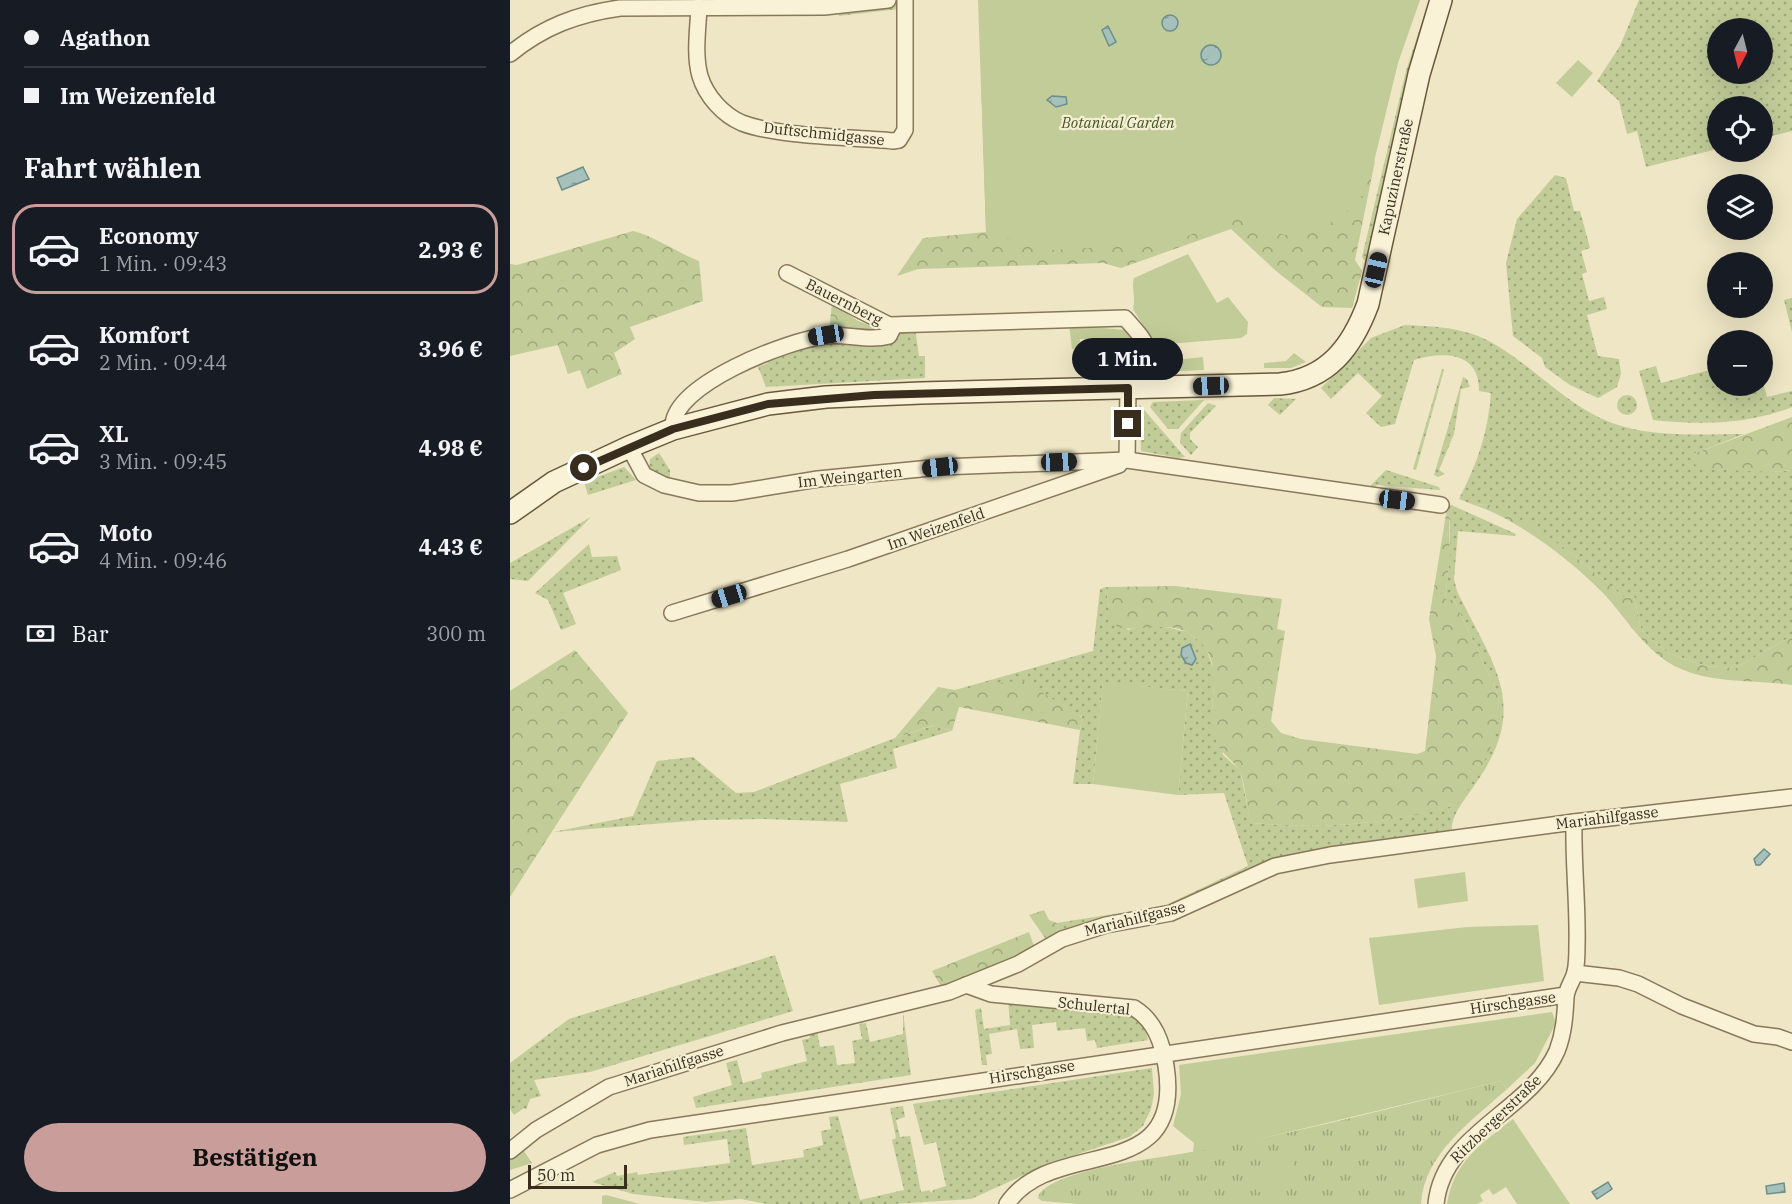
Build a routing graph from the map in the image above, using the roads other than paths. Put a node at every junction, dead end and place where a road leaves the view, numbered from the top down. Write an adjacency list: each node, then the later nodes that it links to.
1 (888, 0): 4 (street)
2 (905, 0): 5 (street, Duftschmidgasse)
3 (1441, 0): 9 (street, Kapuzinerstraße)
4 (769, 4): 5 (street)
5 (699, 7): 6 (street)
6 (510, 54)
7 (786, 273): 8 (street, Bauernberg)
8 (889, 325): 9 (street); 10 (street, Bauernberg)
9 (1133, 388): 10 (street, Kapuzinerstraße); 12 (street)
10 (673, 429): 11 (street, Kapuzinerstraße)
11 (629, 447): 12 (street, Im Weingarten); 14 (street, Kapuzinerstraße)
12 (1127, 460): 13 (street); 15 (street, Im Weizenfeld)
13 (1441, 505)
14 (510, 513)
15 (672, 614)
16 (1792, 797): 17 (street, Mariahilfgasse)
17 (1574, 822): 18 (street, Ritzbergerstraße); 19 (street, Mariahilfgasse)
18 (1575, 973): 20 (street, Ritzbergerstraße); 21 (street)
19 (966, 985): 22 (street, Schulertal); 23 (street, Mariahilfgasse)
20 (1566, 996): 22 (street, Hirschgasse); 26 (street, Ritzbergerstraße)
21 (1792, 1042)
22 (1163, 1053): 24 (street, Hirschgasse); 25 (street, Schulertal)
23 (510, 1151)
24 (510, 1190)
25 (1007, 1204)
26 (1436, 1204)

